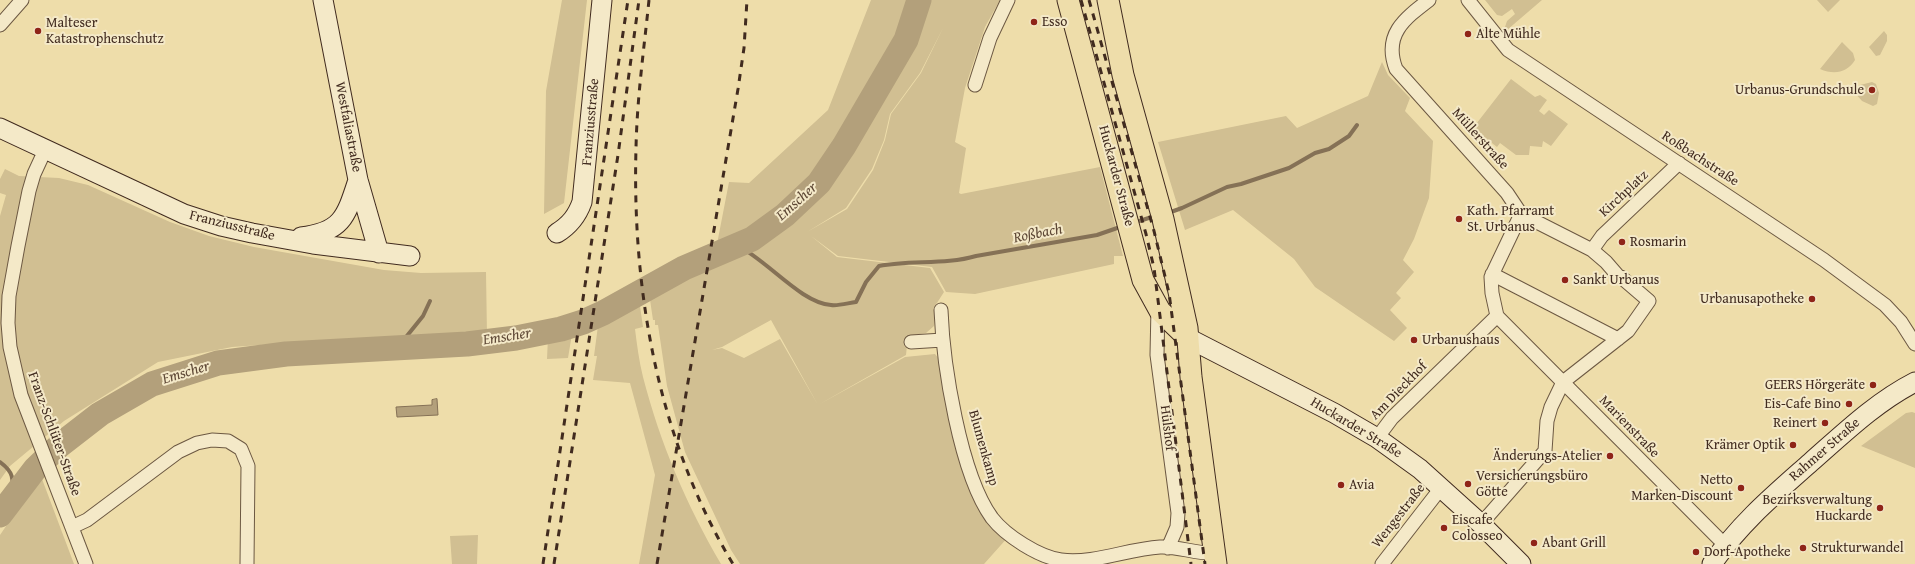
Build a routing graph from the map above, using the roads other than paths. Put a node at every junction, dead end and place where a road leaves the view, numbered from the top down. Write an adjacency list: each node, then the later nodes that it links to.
1 (22, 0): 9 (street)
2 (324, 0): 14 (street, Westfaliastraße)
3 (602, 0): 16 (street, Franziusstraße)
4 (1008, 0): 10 (street)
5 (1068, 0): 22 (main road, Huckarder Straße)
6 (1108, 0): 25 (main road)
7 (1429, 0): 15 (street, Müllerstraße)
8 (1468, 0): 13 (street, Roßbachstraße)
9 (0, 25)
10 (975, 85)
11 (0, 128): 12 (street, Franziusstraße)
12 (46, 148): 17 (street, Franziusstraße); 35 (street, Franz-Schlüter-Straße)
13 (1679, 163): 18 (street, Kirchplatz); 29 (street, Roßbachstraße)
14 (358, 180): 17 (street); 19 (street, Westfaliastraße)
15 (1521, 214): 18 (street); 21 (street)
16 (557, 233)
17 (320, 239): 19 (street, Franziusstraße)
18 (1592, 250): 26 (street)
19 (379, 253): 20 (street, Franziusstraße)
20 (410, 256)
21 (1492, 274): 24 (street); 26 (street)
22 (1158, 307): 25 (main road, Huckarder Straße); 37 (street, Hülshof)
23 (941, 310): 27 (street, Blumenkamp)
24 (1497, 316): 30 (street, Marienstraße); 32 (street, Am Dieckhof)
25 (1188, 338): 32 (street, Huckarder Straße); 38 (main road)
26 (1618, 339): 30 (street)
27 (943, 340): 28 (street); 37 (street, Blumenkamp)
28 (911, 342)
29 (1915, 344)
30 (1563, 382): 34 (street); 36 (street, Marienstraße)
31 (1915, 382): 36 (street, Rahmer Straße)
32 (1377, 438): 33 (street, Huckarder Straße)
33 (1441, 488): 34 (street, Huckarder Straße); 41 (street, Wengestraße)
34 (1481, 524): 42 (street, Huckarder Straße)
35 (72, 527): 39 (street, Franz-Schlüter-Straße); 40 (street)
36 (1724, 545): 43 (street, Rahmer Straße)
37 (1168, 548): 38 (street, Blumenkamp)
38 (1215, 558)
39 (86, 564)
40 (246, 564)
41 (1382, 564)
42 (1521, 564)
43 (1712, 564)

